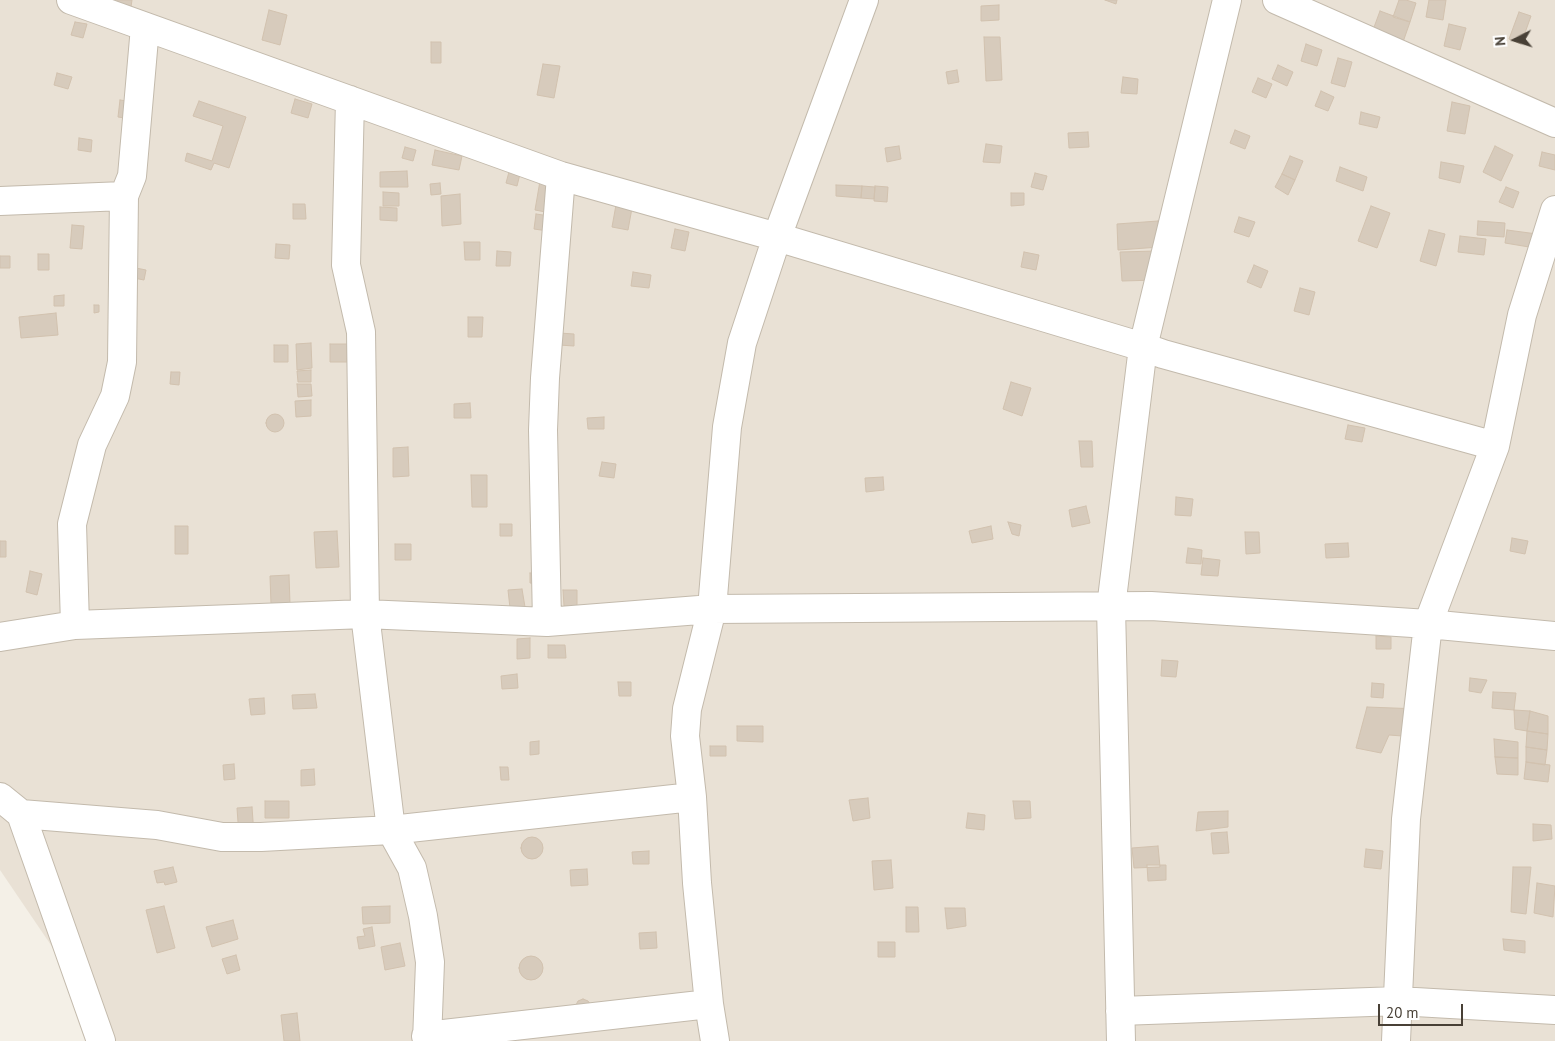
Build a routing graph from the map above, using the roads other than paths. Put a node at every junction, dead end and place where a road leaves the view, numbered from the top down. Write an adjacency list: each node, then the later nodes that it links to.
1 (71, 0): 5 (street)
2 (864, 0): 12 (street)
3 (1227, 0): 13 (street)
4 (1277, 0): 7 (street)
5 (145, 27): 6 (street); 9 (street)
6 (350, 100): 8 (street); 17 (street)
7 (1555, 123)
8 (561, 176): 12 (street); 18 (street)
9 (124, 196): 10 (street); 20 (street)
10 (0, 200)
11 (1555, 210): 14 (street)
12 (777, 237): 13 (street); 16 (street)
13 (1143, 346): 14 (street); 15 (street)
14 (1495, 446): 19 (street)
15 (1111, 607): 16 (street); 19 (street); 30 (street)
16 (712, 609): 18 (street); 24 (street)
17 (365, 614): 18 (street); 20 (street); 26 (street)
18 (547, 622)
19 (1428, 624): 21 (street); 27 (street)
20 (75, 625): 22 (street)
21 (1555, 636)
22 (0, 638)
23 (0, 797): 25 (street)
24 (692, 797): 26 (street); 28 (street)
25 (21, 814): 26 (street); 32 (street)
26 (391, 830): 31 (street)
27 (1398, 1001): 29 (street); 30 (street); 35 (street)
28 (709, 1004): 31 (street); 33 (street)
29 (1555, 1010)
30 (1120, 1011): 34 (street)
31 (426, 1039)
32 (100, 1041)
33 (715, 1041)
34 (1121, 1041)
35 (1396, 1041)

